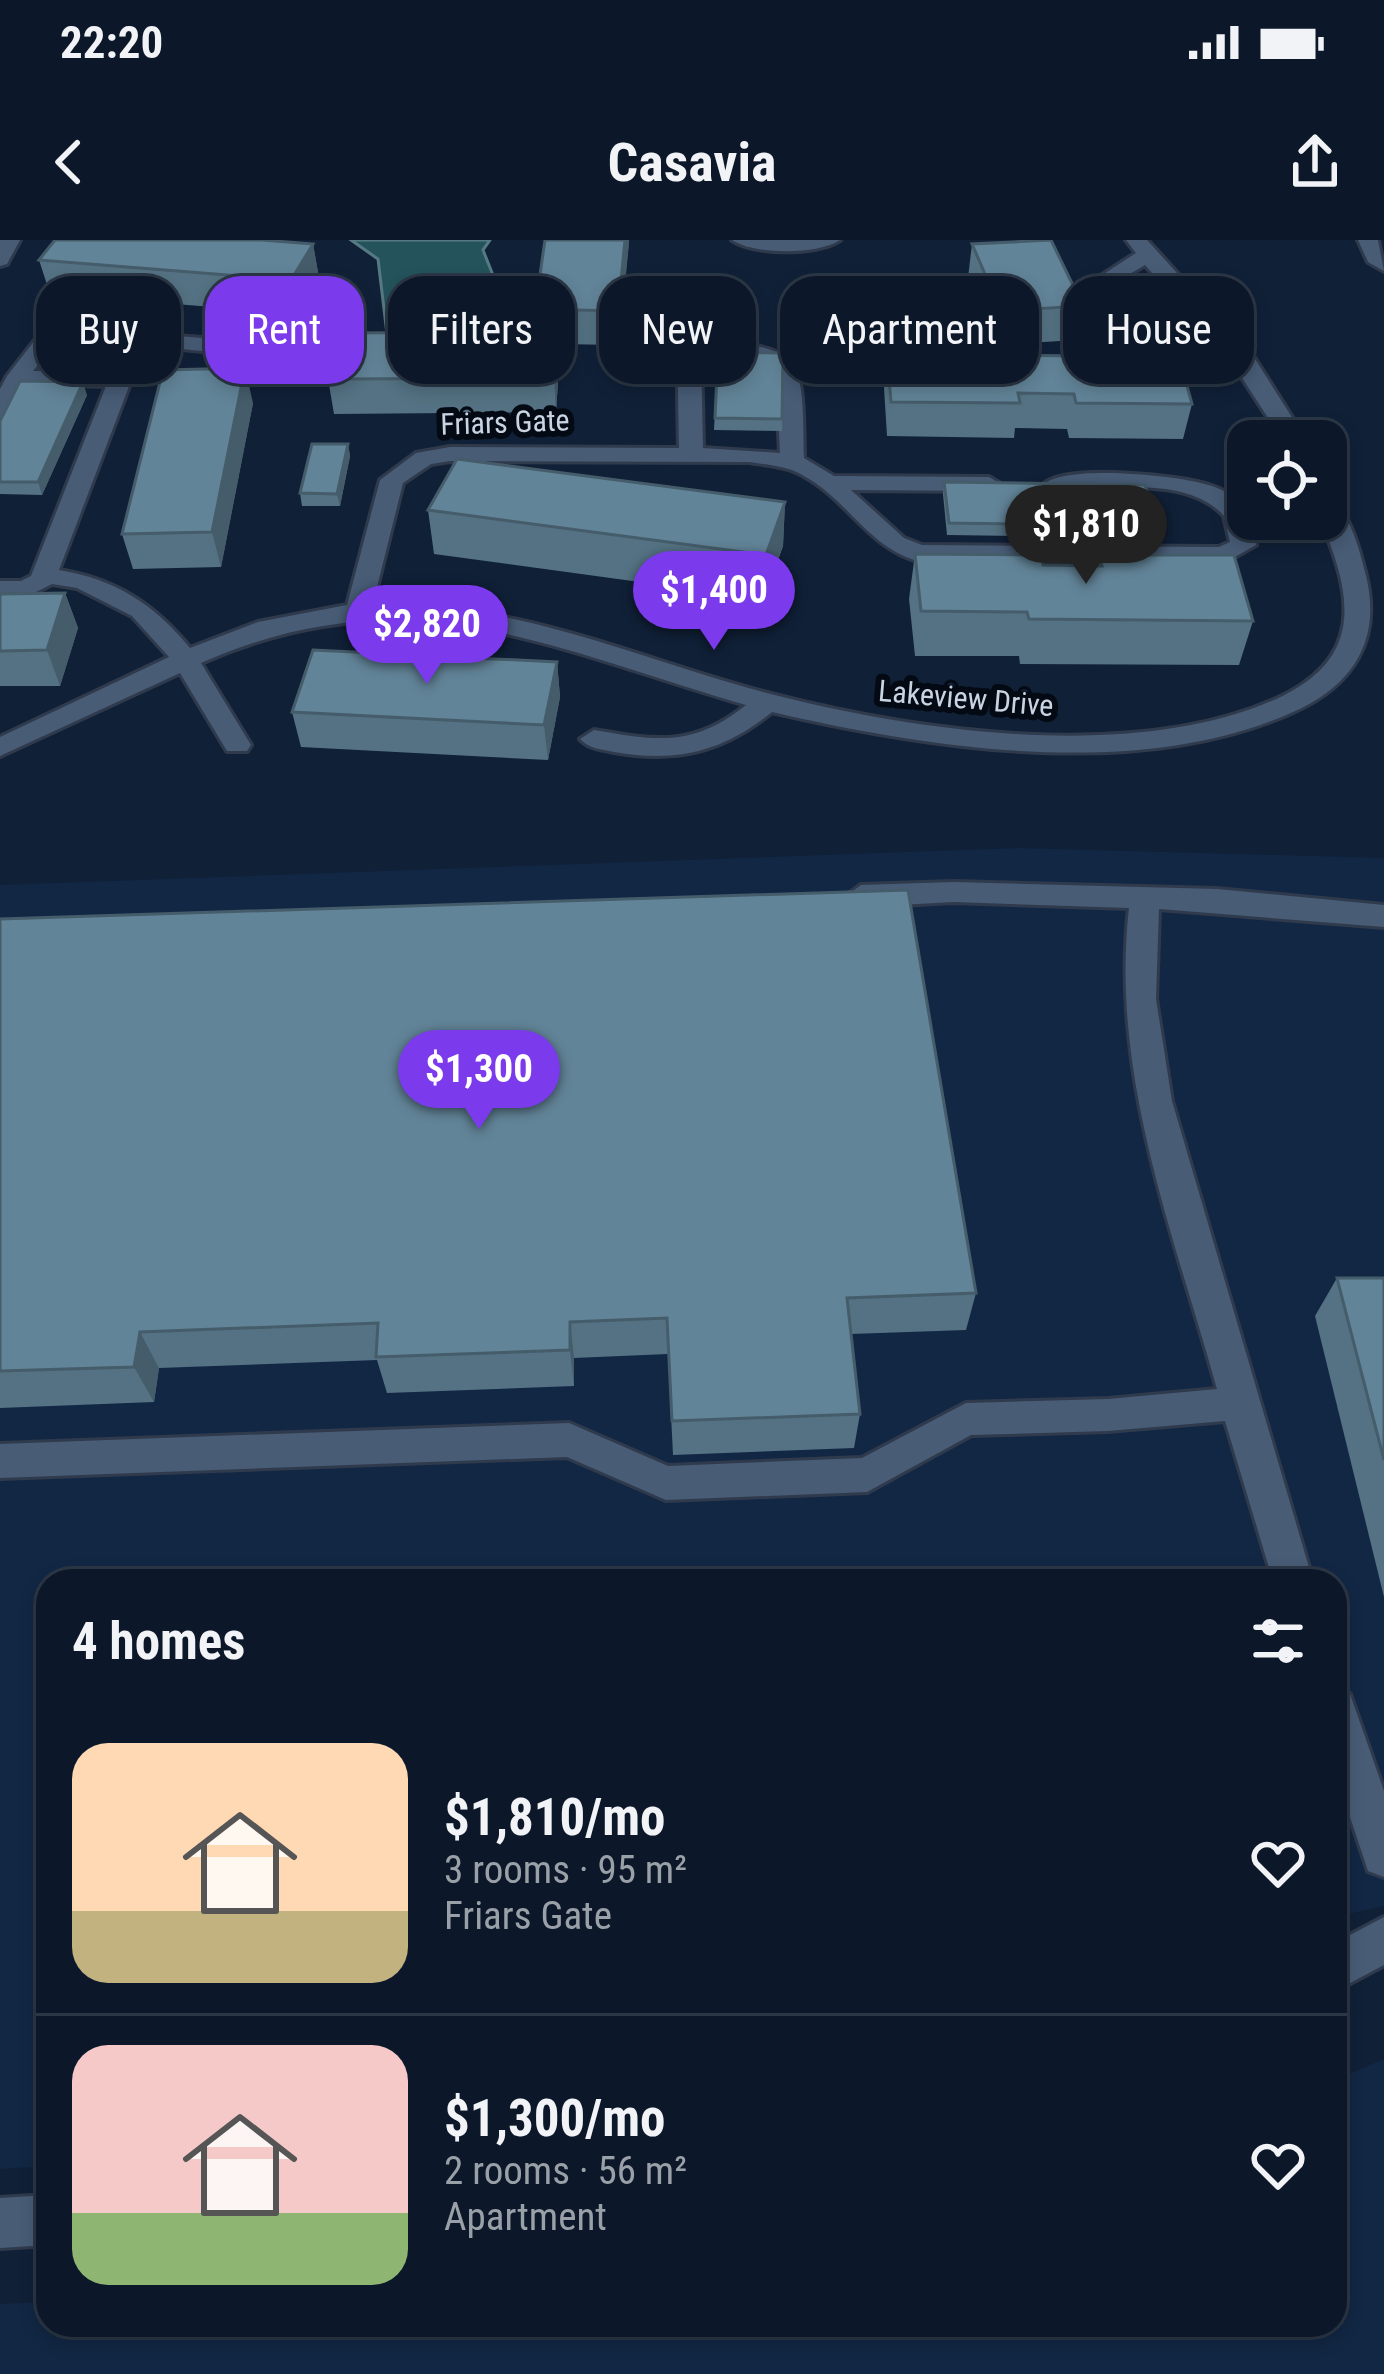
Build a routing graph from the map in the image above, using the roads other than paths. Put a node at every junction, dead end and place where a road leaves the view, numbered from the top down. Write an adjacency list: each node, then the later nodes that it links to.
1 (10, 240): 6 (street)
2 (742, 240): 3 (street)
3 (830, 240)
4 (1368, 240): 7 (street)
5 (1142, 247): 8 (street); 9 (street)
6 (0, 260)
7 (1384, 265)
8 (1111, 276)
9 (1168, 276)
10 (36, 354): 13 (street)
11 (756, 354): 21 (street)
12 (0, 356): 13 (street)
13 (25, 367): 14 (street); 18 (street)
14 (36, 368)
15 (1254, 377): 19 (street)
16 (117, 384): 26 (street)
17 (690, 384): 20 (street)
18 (0, 412)
19 (1282, 420)
20 (691, 451): 21 (street, Friars Gate); 28 (street, Friars Gate)
21 (792, 462): 22 (street, Friars Gate)
22 (831, 483): 23 (street, Friars Gate); 24 (street, Friars Gate)
23 (1227, 501)
24 (1243, 540)
25 (1339, 540): 30 (street, Lakeview Drive)
26 (45, 575): 27 (street); 29 (street)
27 (0, 589)
28 (358, 610): 29 (street, Lakeview Drive); 30 (street, Lakeview Drive)
29 (189, 658): 32 (street); 33 (street, Lakeview Drive)
30 (766, 702): 31 (street)
31 (594, 739)
32 (237, 745)
33 (0, 747)
34 (835, 897): 35 (street)
35 (1145, 897): 36 (street); 37 (street)
36 (1384, 916)
37 (1239, 1403): 38 (street); 39 (street)
38 (0, 1461)
39 (1289, 1569)
40 (1347, 1744): 41 (street)
41 (1384, 1856)
42 (1384, 1940): 43 (street)
43 (1347, 1961)
44 (36, 2221): 45 (street)
45 (0, 2223)

